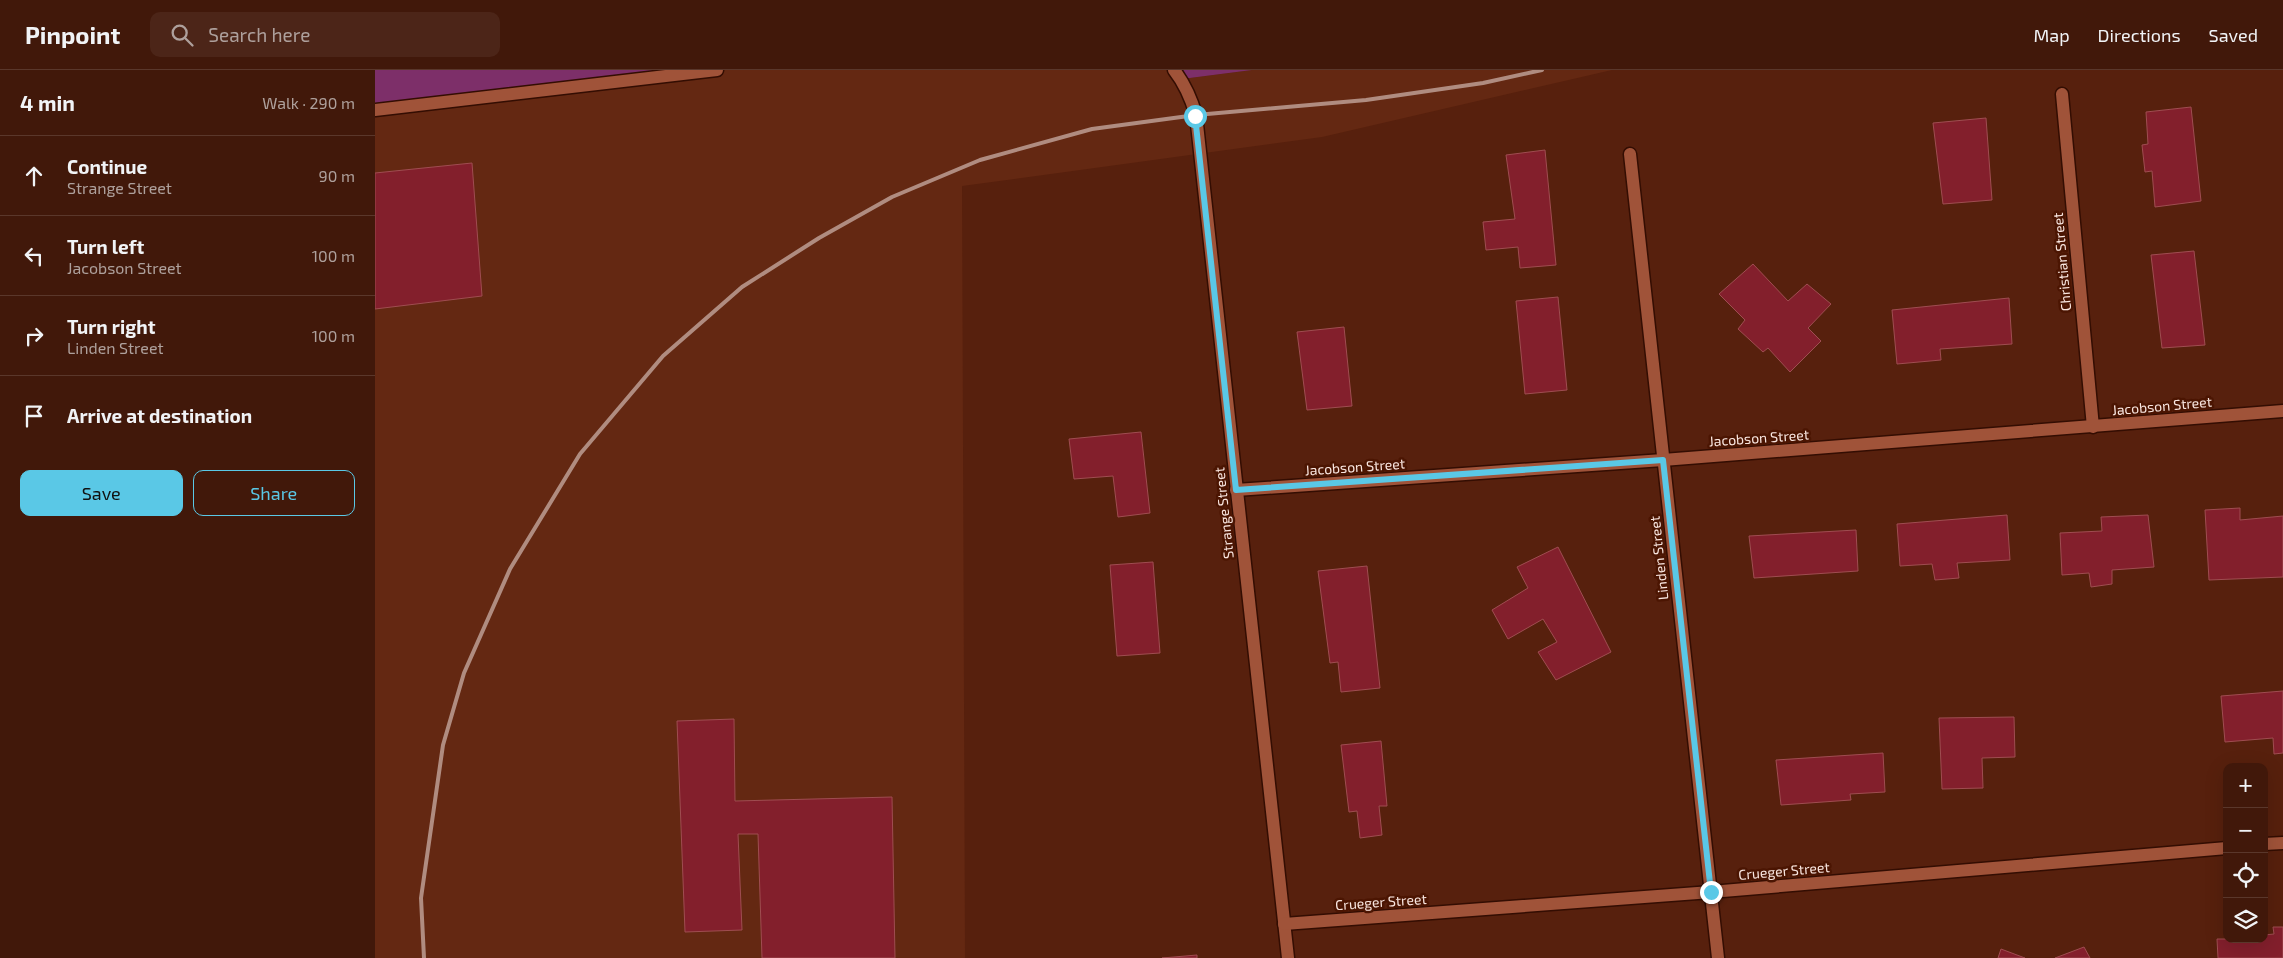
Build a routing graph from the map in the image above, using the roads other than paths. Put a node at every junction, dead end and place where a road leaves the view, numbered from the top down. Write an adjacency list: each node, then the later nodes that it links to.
1 (717, 70): 4 (street)
2 (1174, 70): 9 (street, Strange Street)
3 (2062, 94): 7 (street, Christian Street)
4 (375, 110)
5 (1630, 154): 8 (street, Linden Street)
6 (2283, 411): 7 (street, Jacobson Street)
7 (2093, 427): 8 (street, Jacobson Street)
8 (1663, 460): 9 (street, Jacobson Street); 13 (street, Linden Street)
9 (1236, 490): 14 (street, Strange Street)
10 (2283, 843): 11 (street)
11 (2268, 844)
12 (2223, 848): 13 (street, Crueger Street)
13 (1711, 892): 14 (street, Crueger Street); 16 (street, Linden Street)
14 (1284, 924): 15 (street, Strange Street)
15 (1288, 958)
16 (1718, 958)

